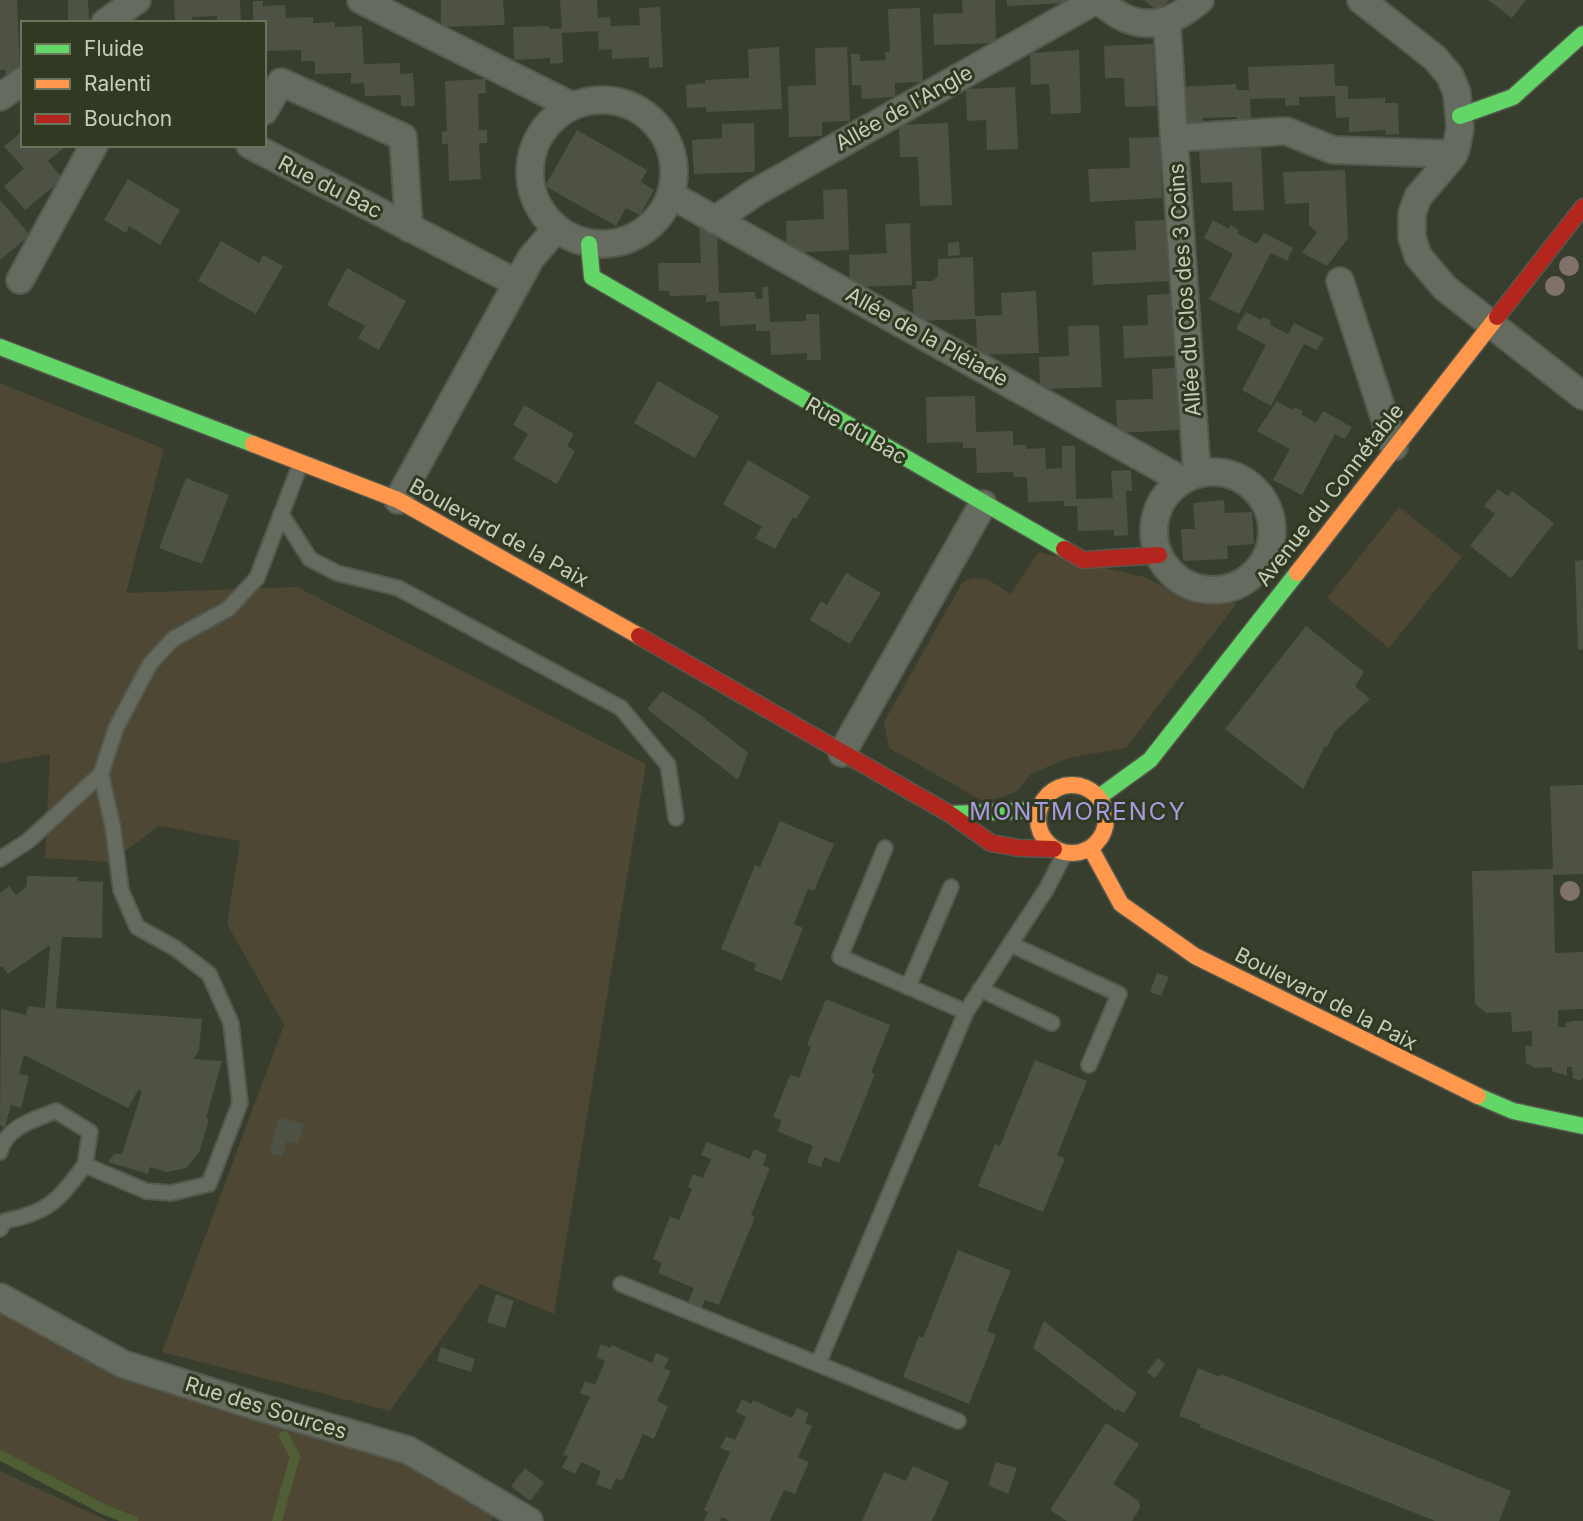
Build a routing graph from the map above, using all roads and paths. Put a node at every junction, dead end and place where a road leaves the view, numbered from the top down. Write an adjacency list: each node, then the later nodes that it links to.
1 (137, 0): 6 (street)
2 (361, 0): 11 (street)
3 (1097, 0): 7 (street); 20 (street, Allée de l'Angle)
4 (1200, 0): 7 (street)
5 (1361, 0): 13 (street)
6 (108, 21)
7 (1167, 22): 14 (street)
8 (1583, 34): 13 (main road)
9 (21, 82): 10 (street)
10 (0, 97)
11 (570, 105): 18 (street); 22 (street)
12 (266, 108): 21 (street, Rue du Bac)
13 (1460, 116): 17 (street)
14 (1174, 138): 17 (street, Allée du Clos des 3 Coins); 32 (street, Allée du Clos des 3 Coins)
15 (93, 147): 24 (street)
16 (254, 147): 21 (street, Rue du Bac)
17 (1454, 154): 27 (street)
18 (671, 195): 20 (street, Allée de la Pléiade); 23 (street)
19 (1583, 207): 27 (main road, Avenue du Connétable)
20 (715, 220): 32 (street, Allée de la Pléiade)
21 (409, 228): 26 (street, Rue du Bac)
22 (556, 229): 23 (street); 26 (street)
23 (589, 244): 34 (main road, Rue du Bac)
24 (20, 280)
25 (1340, 281): 30 (street)
26 (517, 283): 33 (street)
27 (1491, 324): 29 (street); 30 (main road, Avenue du Connétable)
28 (0, 347): 31 (main road, Boulevard de la Paix)
29 (1583, 396)
30 (1395, 447): 39 (main road, Avenue du Connétable)
31 (300, 463): 33 (main road, Boulevard de la Paix); 35 (lane)
32 (1190, 477): 36 (street); 36 (street)
33 (398, 500): 37 (main road, Boulevard de la Paix)
34 (984, 504): 36 (main road, Rue du Bac); 37 (street)
35 (281, 514): 38 (lane); 42 (lane)
36 (1159, 555)
37 (842, 753): 41 (main road, Boulevard de la Paix)
38 (101, 774): 46 (lane); 56 (lane)
39 (1099, 797): 40 (main road); 44 (main road)
40 (1039, 810): 41 (main road); 45 (main road)
41 (950, 814): 45 (main road, Boulevard de la Paix)
42 (676, 818)
43 (885, 848): 49 (lane)
44 (1091, 849): 45 (main road); 54 (main road, Boulevard de la Paix)
45 (1060, 851): 48 (lane)
46 (0, 859)
47 (951, 887): 49 (lane)
48 (1010, 944): 50 (lane); 53 (lane)
49 (908, 987): 51 (lane)
50 (980, 989): 51 (lane); 52 (lane)
51 (966, 1012): 60 (lane)
52 (1052, 1023)
53 (1089, 1065)
54 (1583, 1126)
55 (0, 1152): 56 (lane)
56 (85, 1165): 57 (lane)
57 (2, 1220)
58 (621, 1283): 60 (lane)
59 (0, 1297): 62 (street, Rue des Sources)
60 (818, 1364): 61 (lane)
61 (958, 1421)
62 (529, 1521)

